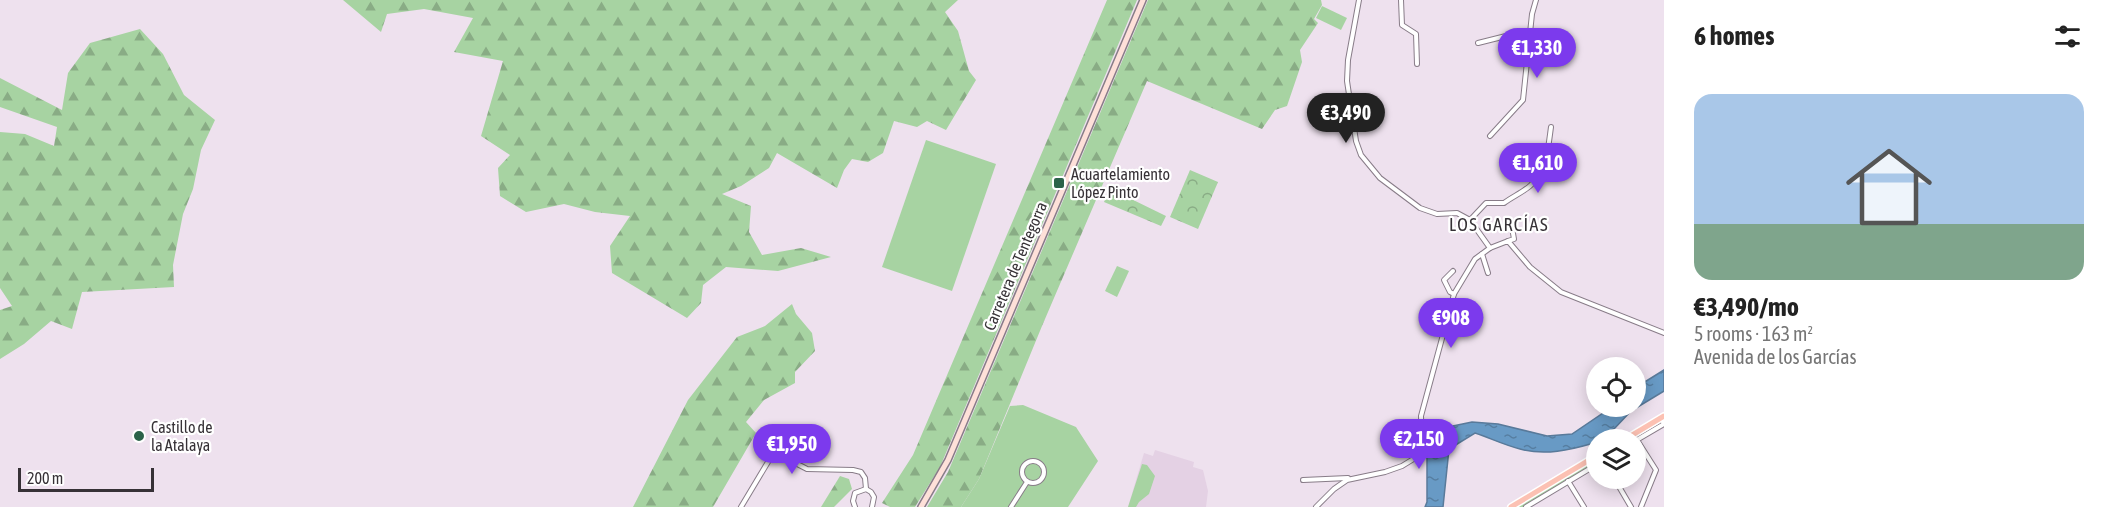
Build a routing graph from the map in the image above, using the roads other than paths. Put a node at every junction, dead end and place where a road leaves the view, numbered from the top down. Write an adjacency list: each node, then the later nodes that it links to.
1 (1143, 0): 35 (main road, Carretera de Tentegorra)
2 (1359, 0): 10 (street)
3 (1401, 0): 7 (street)
4 (1536, 0): 5 (street)
5 (1530, 37): 6 (street); 9 (street)
6 (1478, 43)
7 (1417, 64)
8 (1551, 128): 10 (street)
9 (1490, 136)
10 (1470, 220): 13 (street)
11 (1511, 222): 12 (street)
12 (1508, 241): 13 (street); 18 (street)
13 (1490, 248): 14 (street)
14 (1482, 254): 16 (street); 17 (street)
15 (1453, 270): 17 (street)
16 (1488, 273)
17 (1454, 294): 25 (street)
18 (1664, 333)
19 (1663, 420): 20 (main road); 21 (street)
20 (1645, 429)
21 (1646, 433)
22 (1646, 455): 43 (street)
23 (1586, 462): 38 (main road)
24 (1586, 471): 27 (street)
25 (1352, 478): 26 (street); 37 (street)
26 (1303, 480)
27 (1568, 481): 31 (street); 41 (street)
28 (1027, 482): 28 (street); 36 (street)
29 (866, 489): 32 (street); 33 (street); 34 (street)
30 (1620, 489): 42 (street)
31 (1534, 502): 39 (street); 40 (street)
32 (875, 506)
33 (741, 507)
34 (855, 507)
35 (921, 507)
36 (1011, 507)
37 (1316, 507)
38 (1511, 507)
39 (1526, 507)
40 (1537, 507)
41 (1584, 507)
42 (1631, 507)
43 (1641, 507)

